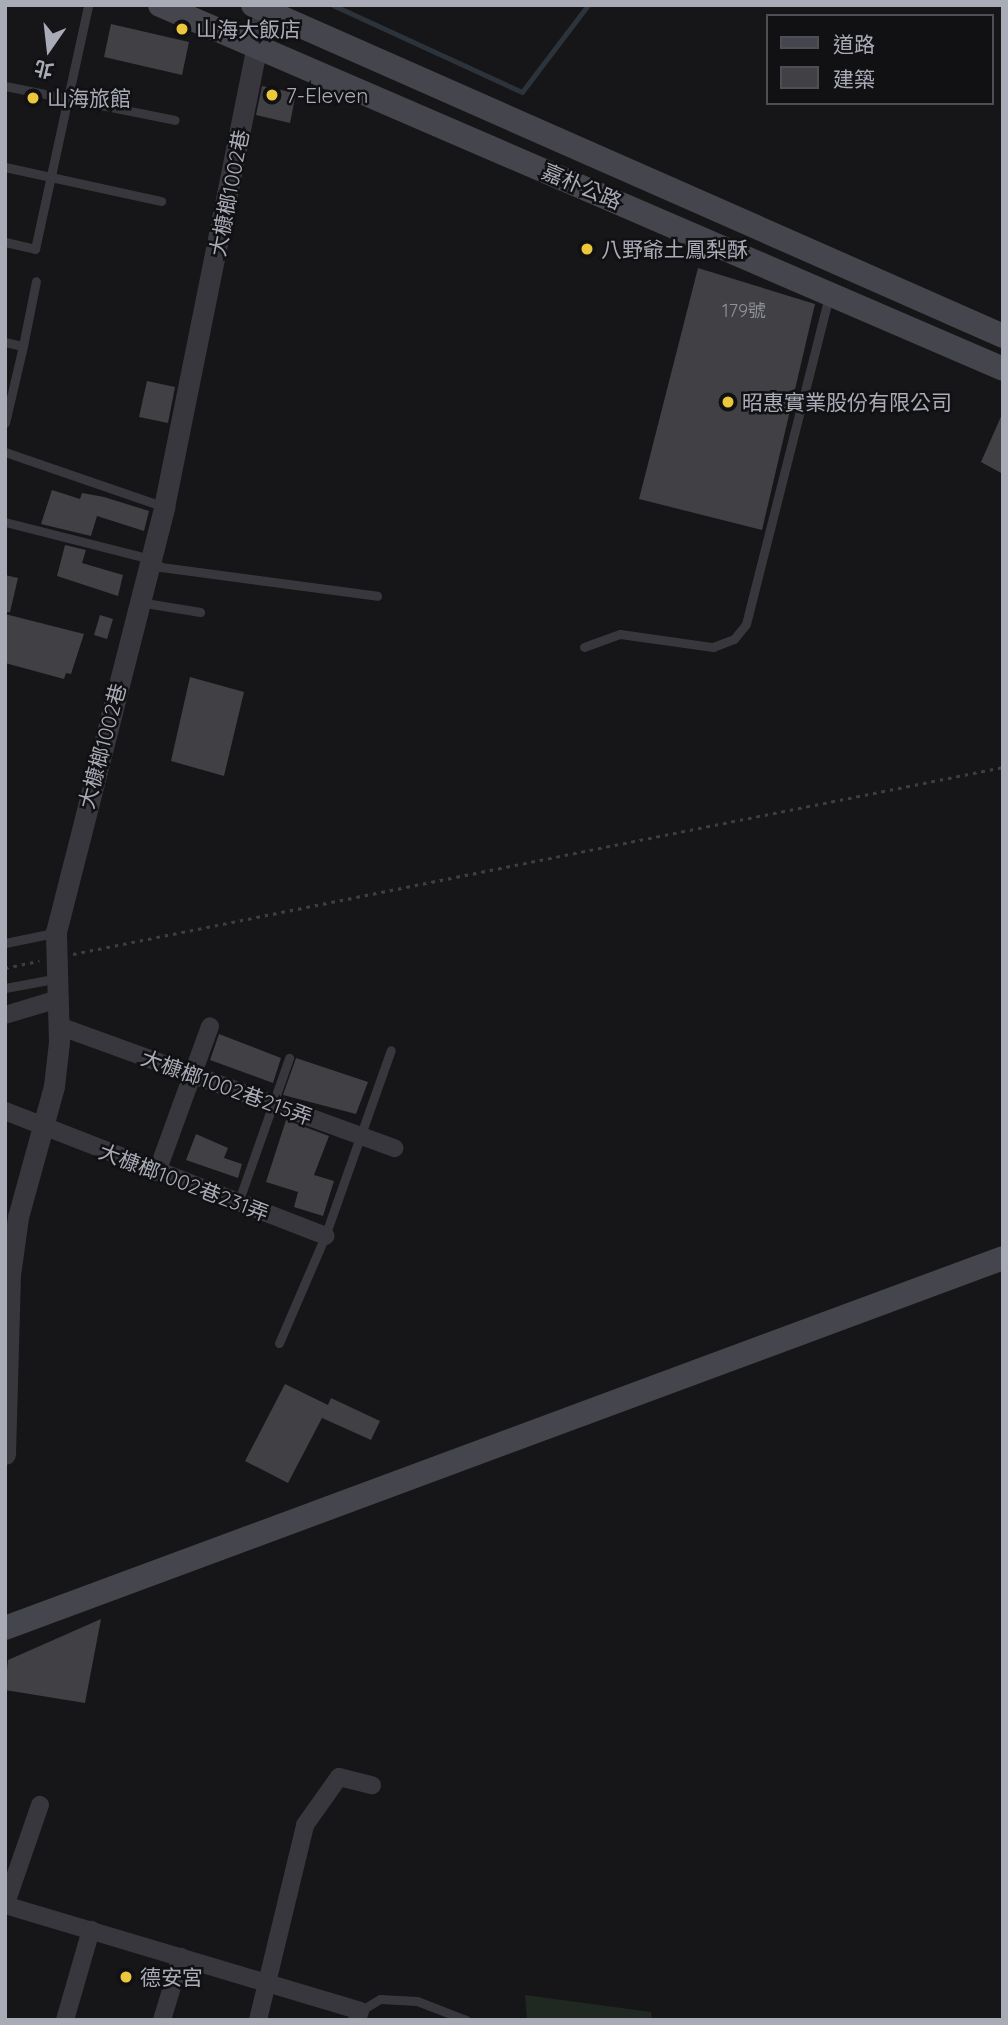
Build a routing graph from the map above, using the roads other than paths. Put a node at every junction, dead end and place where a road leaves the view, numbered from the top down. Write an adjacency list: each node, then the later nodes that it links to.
1 (88, 5): 6 (lane)
2 (160, 5): 4 (main road, 嘉朴公路)
3 (260, 7): 4 (street, 大槺榔1002巷); 14 (main road, 嘉朴公路)
4 (258, 49): 13 (main road, 嘉朴公路); 20 (street, 大槺榔1002巷)
5 (5, 86): 6 (lane)
6 (65, 97): 7 (lane); 9 (lane)
7 (175, 120)
8 (5, 167): 9 (lane)
9 (50, 176): 10 (lane); 11 (lane)
10 (161, 201)
11 (5, 242)
12 (36, 281): 16 (lane)
13 (829, 293): 17 (main road, 嘉朴公路); 26 (lane)
14 (1003, 336)
15 (5, 342): 16 (lane)
16 (23, 346): 18 (lane)
17 (1003, 369)
18 (5, 423)
19 (5, 452): 20 (lane)
20 (164, 507): 22 (street, 大槺榔1002巷)
21 (5, 522): 22 (lane)
22 (151, 559): 23 (lane); 24 (street, 大槺榔1002巷)
23 (377, 596)
24 (139, 602): 25 (lane); 27 (street, 大槺榔1002巷)
25 (200, 612)
26 (584, 647)
27 (56, 932): 28 (lane); 29 (street, 大槺榔1002巷)
28 (5, 943)
29 (58, 978): 30 (lane); 31 (street); 32 (street, 大槺榔1002巷)
30 (5, 988)
31 (5, 1015)
32 (59, 1026): 36 (street, 大槺榔1002巷215弄); 39 (street, 大槺榔1002巷)
33 (210, 1026): 36 (street)
34 (391, 1049): 40 (lane)
35 (289, 1058): 37 (lane)
36 (191, 1074): 37 (street, 大槺榔1002巷215弄); 42 (street)
37 (273, 1103): 40 (street, 大槺榔1002巷215弄); 43 (lane)
38 (5, 1111): 39 (street, 大槺榔1002巷231弄)
39 (42, 1128): 42 (street, 大槺榔1002巷231弄); 47 (street, 大槺榔1002巷)
40 (362, 1135): 41 (street, 大槺榔1002巷215弄); 44 (lane)
41 (396, 1148)
42 (157, 1172): 43 (street, 大槺榔1002巷231弄)
43 (238, 1203): 44 (street, 大槺榔1002巷231弄)
44 (326, 1236): 46 (lane)
45 (1003, 1258): 49 (main road)
46 (279, 1343)
47 (6, 1448): 48 (street, 大槺榔1002巷)
48 (5, 1454)
49 (5, 1628)
50 (372, 1785): 55 (street)
51 (40, 1805): 52 (street)
52 (5, 1905): 53 (street)
53 (91, 1930): 54 (street); 57 (street)
54 (181, 1957): 55 (street); 58 (street)
55 (269, 1983): 56 (street); 59 (street)
56 (358, 2015): 60 (lane)
57 (65, 2020)
58 (162, 2020)
59 (258, 2020)
60 (466, 2020)

